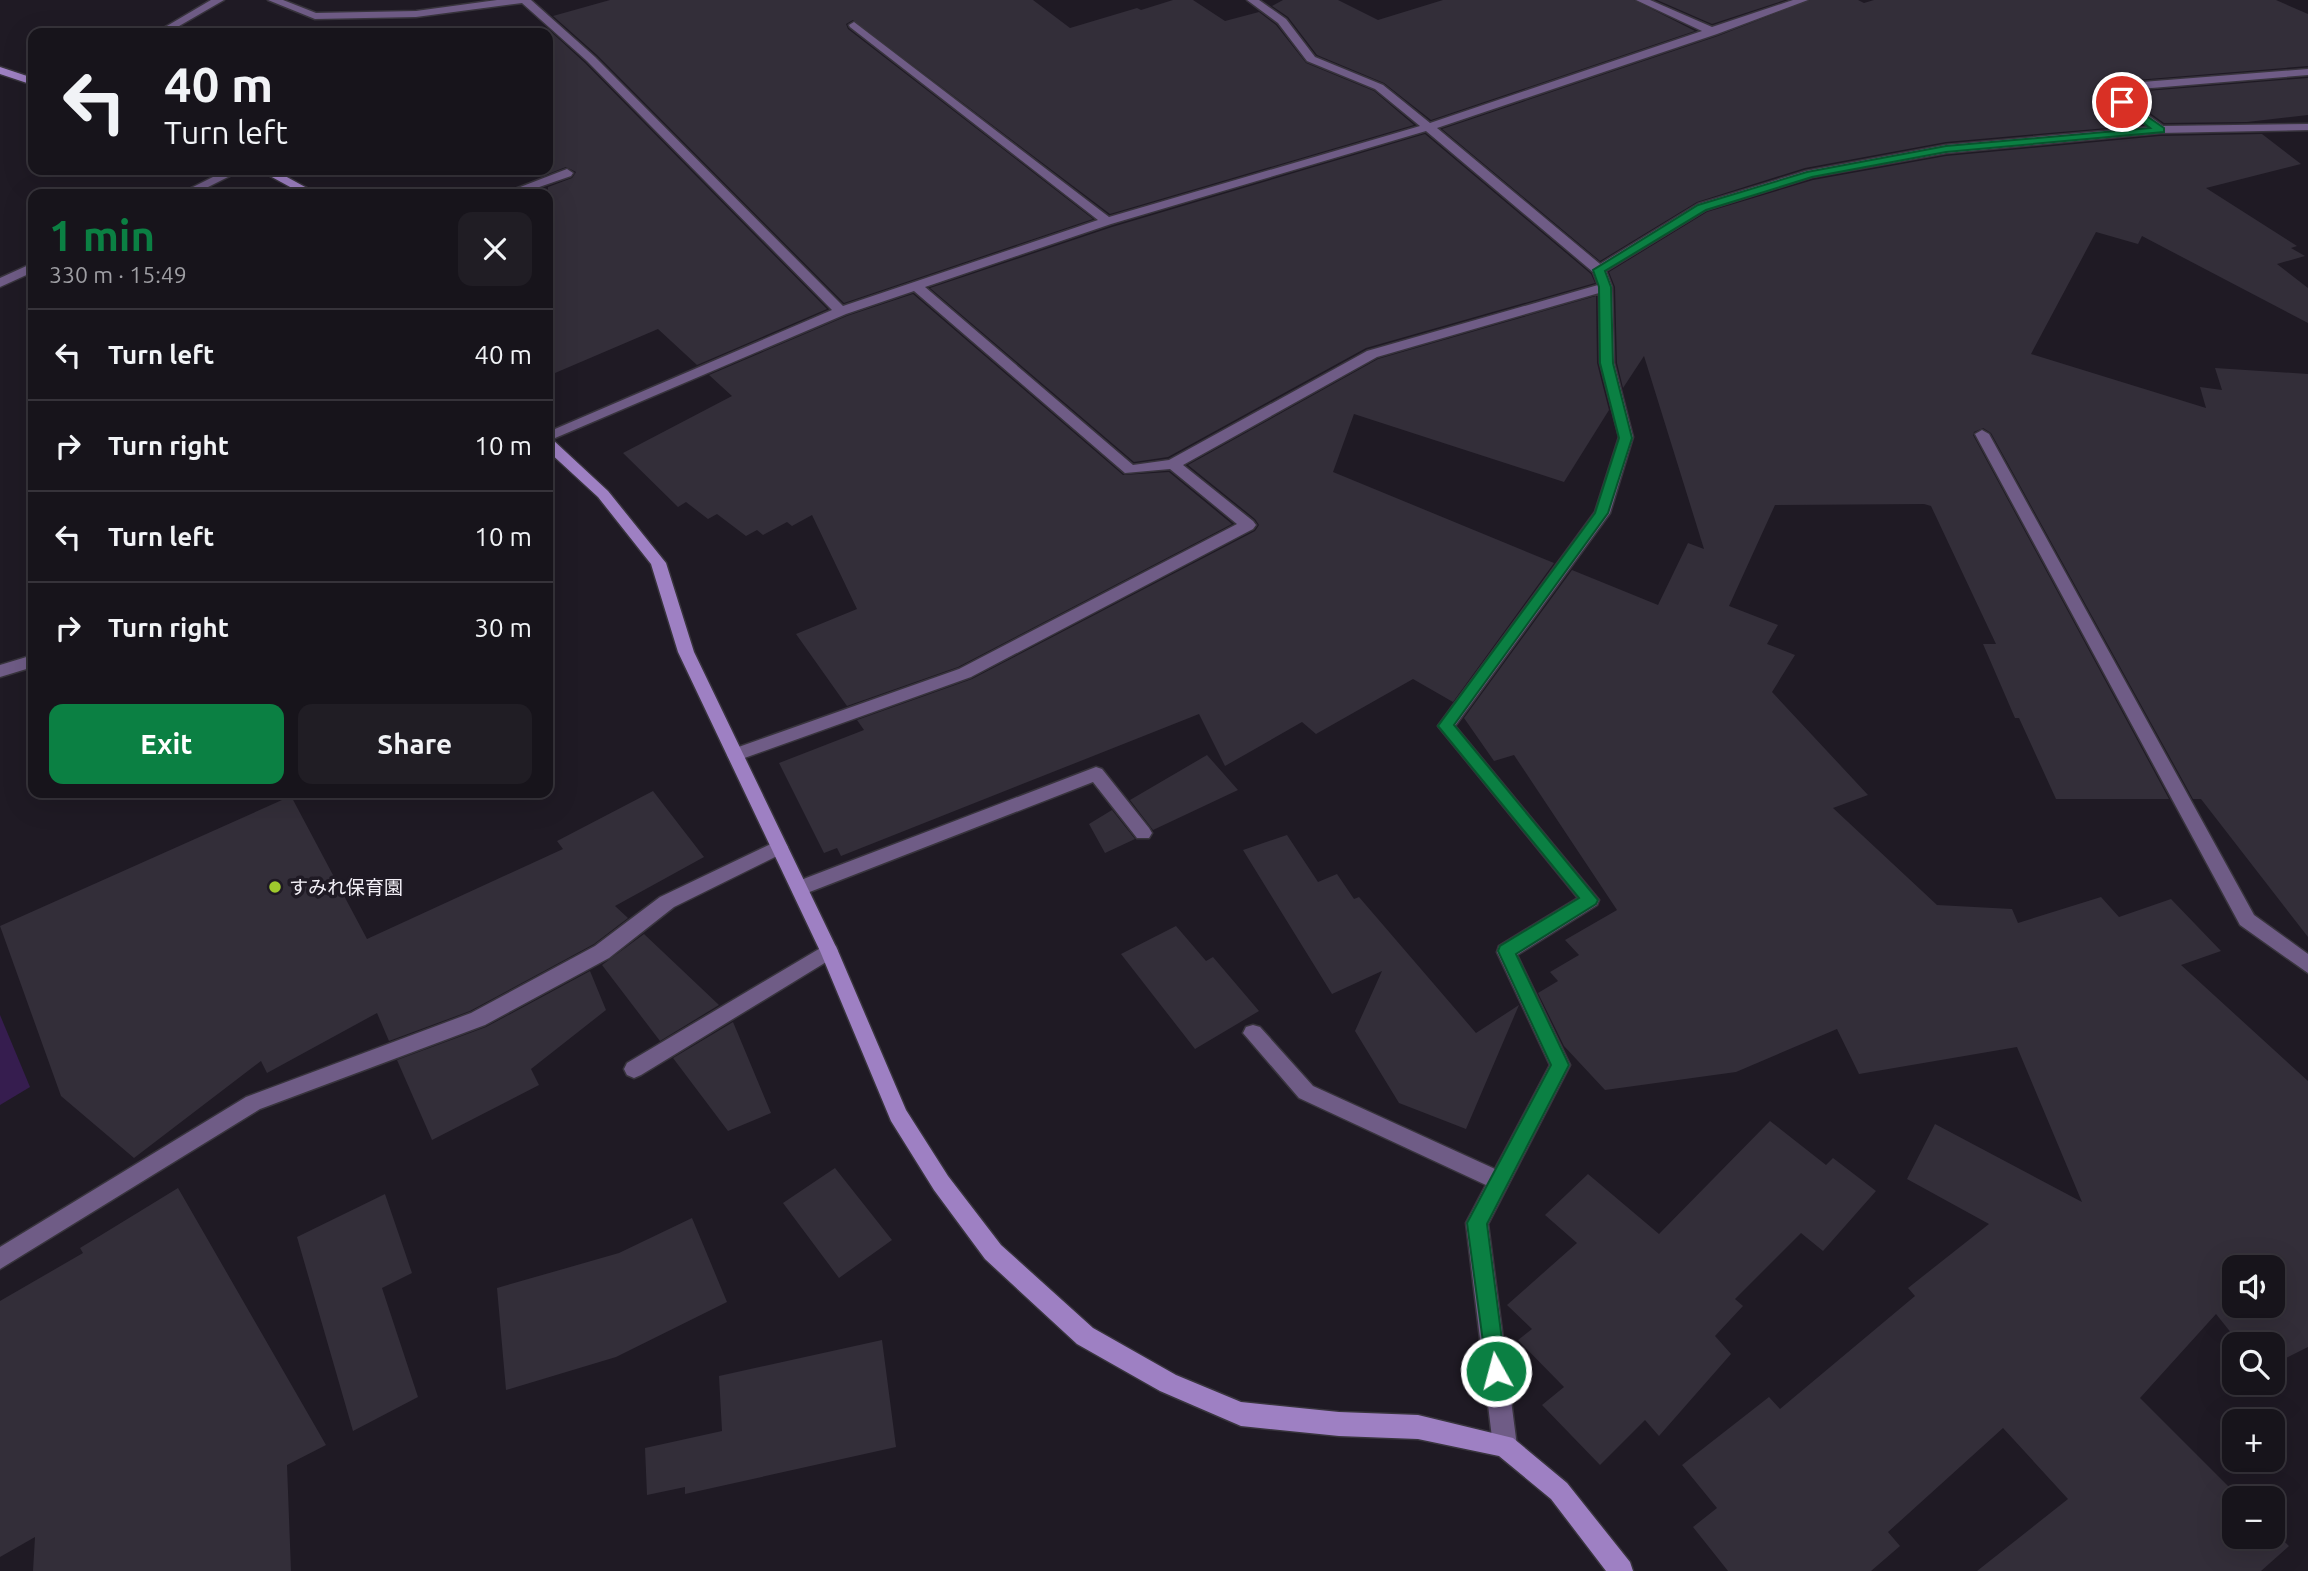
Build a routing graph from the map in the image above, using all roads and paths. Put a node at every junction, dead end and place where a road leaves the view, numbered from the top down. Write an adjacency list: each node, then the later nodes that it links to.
1 (219, 0): 8 (street)
2 (523, 0): 6 (street); 28 (street)
3 (1252, 0): 13 (street)
4 (1641, 0): 9 (street)
5 (1803, 0): 9 (street)
6 (282, 1)
7 (854, 25): 22 (street)
8 (169, 28)
9 (1713, 32): 13 (street)
10 (0, 70): 12 (street)
11 (2308, 72): 15 (street)
12 (28, 80)
13 (1429, 127): 22 (street); 24 (street)
14 (2308, 127): 15 (street)
15 (2160, 130): 24 (street)
16 (567, 173): 21 (street)
17 (225, 175): 19 (street)
18 (275, 175): 20 (street)
19 (196, 189)
20 (302, 189)
21 (522, 189)
22 (1107, 222): 26 (street)
23 (28, 269): 25 (street)
24 (1599, 270): 27 (street)
25 (0, 283)
26 (915, 285): 28 (street); 32 (street)
27 (1605, 287): 32 (street); 43 (street)
28 (841, 310): 30 (street)
29 (1982, 434): 40 (street)
30 (553, 435)
31 (553, 448): 35 (street)
32 (1173, 464): 35 (street)
33 (28, 663): 34 (street)
34 (0, 671)
35 (736, 755): 37 (street)
36 (1143, 833): 38 (street)
37 (779, 846): 38 (street); 44 (street)
38 (800, 888): 39 (street)
39 (829, 951): 42 (street); 45 (street)
40 (2308, 965)
41 (1253, 1033): 43 (street)
42 (634, 1069)
43 (1499, 1181): 45 (street)
44 (0, 1259)
45 (1505, 1446): 46 (street)
46 (1621, 1571)

